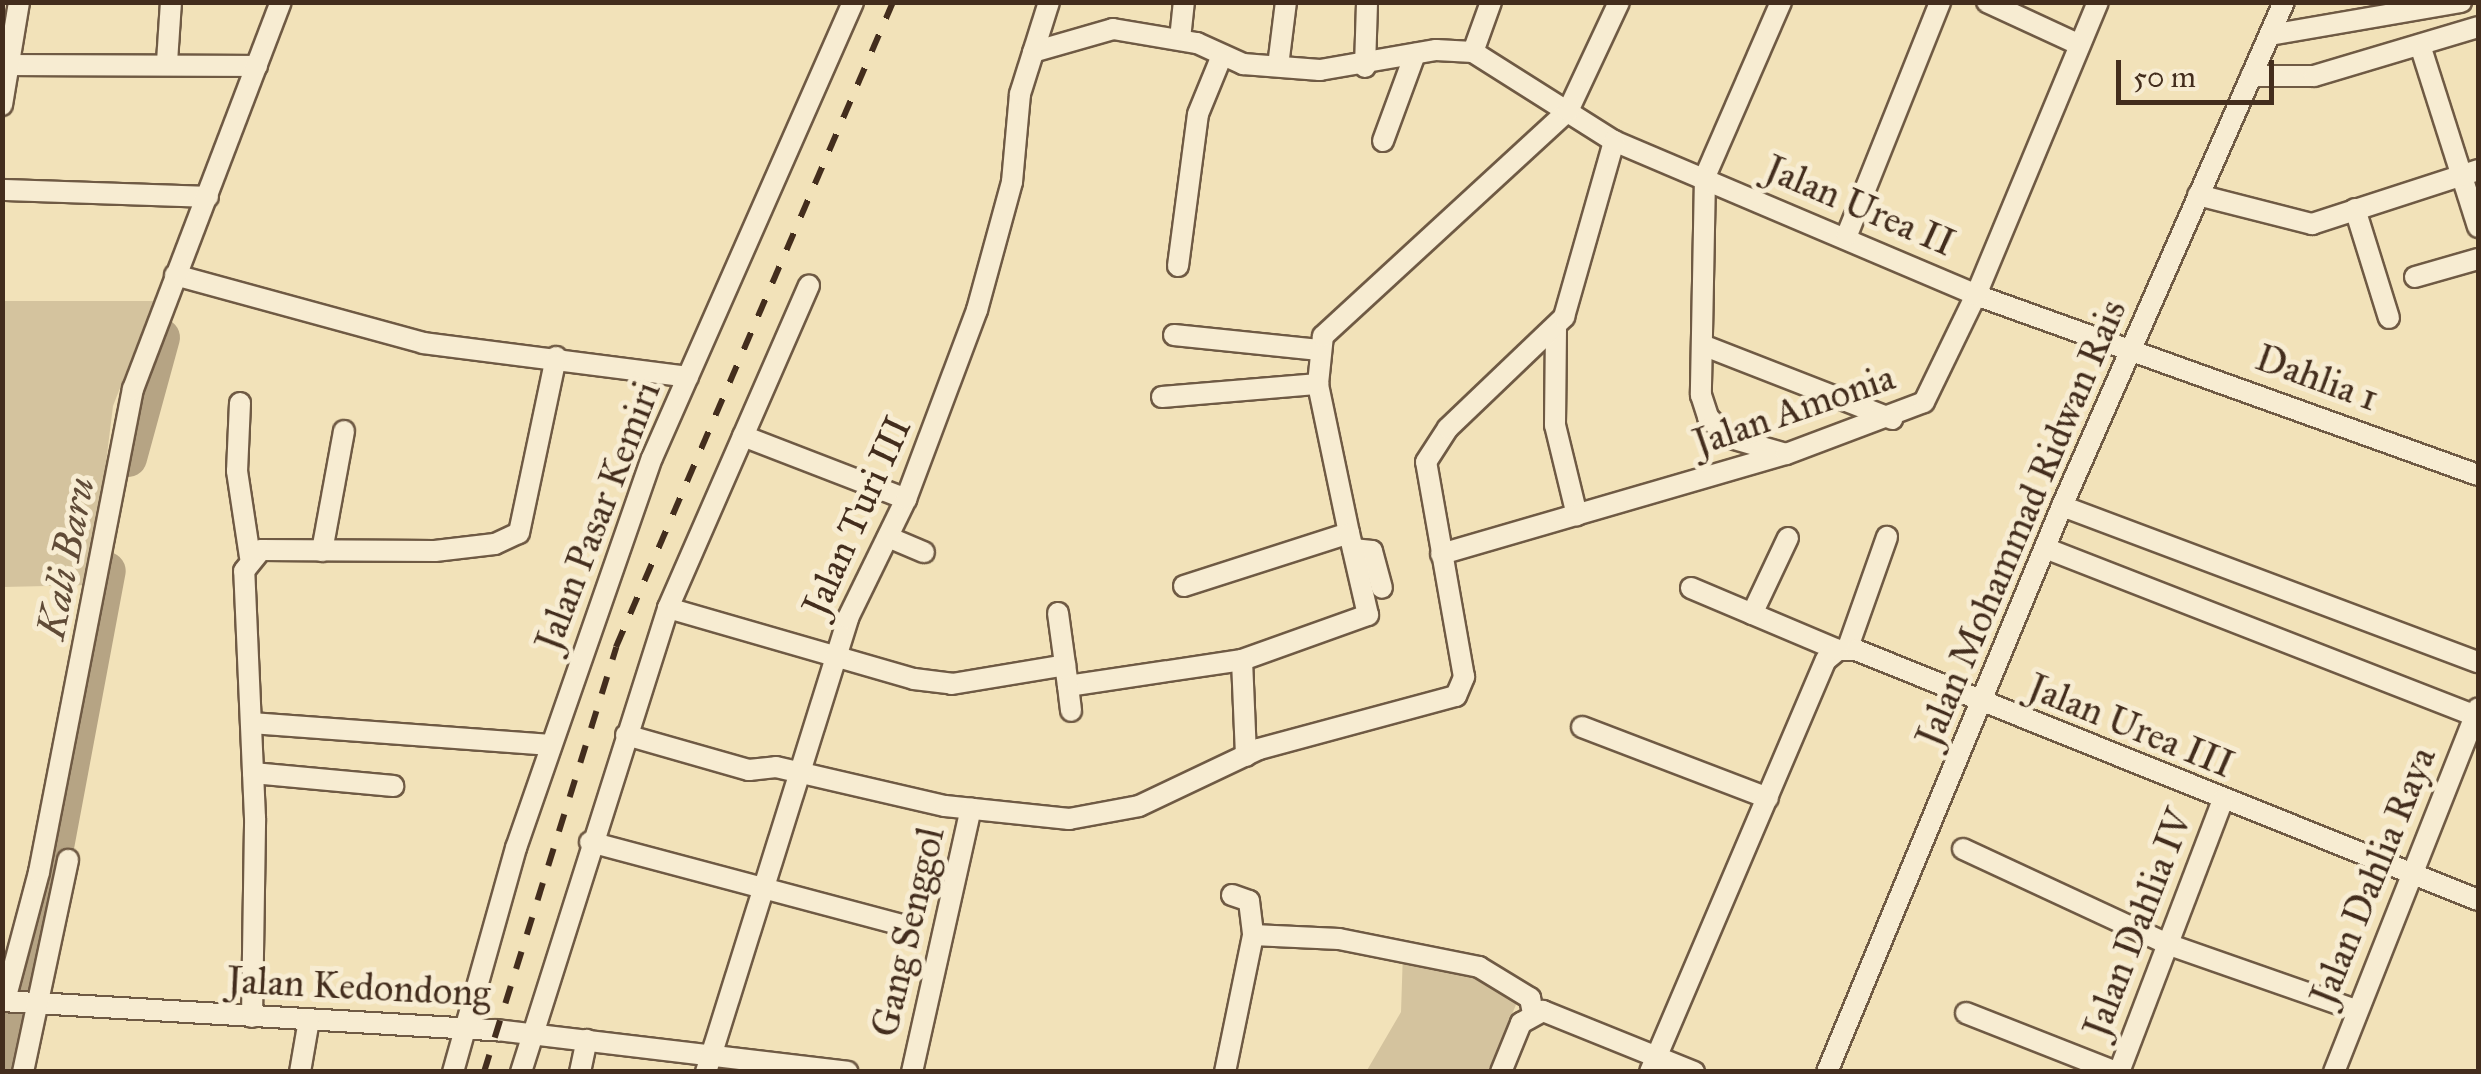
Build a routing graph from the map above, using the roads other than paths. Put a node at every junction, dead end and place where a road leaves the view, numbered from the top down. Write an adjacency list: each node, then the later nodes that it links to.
1 (19, 2): 30 (street)
2 (172, 2): 29 (street)
3 (281, 2): 31 (street)
4 (853, 2): 60 (street, Jalan Pasar Kemiri)
5 (1049, 2): 26 (street, Jalan Turi III)
6 (1184, 2): 22 (street)
7 (1286, 2): 32 (street)
8 (1367, 2): 33 (street)
9 (1491, 2): 25 (street)
10 (1619, 2): 36 (street)
11 (1782, 2): 40 (street)
12 (1940, 2): 46 (street)
13 (1987, 2): 23 (street)
14 (2098, 2): 23 (street, Jalan Amonia)
15 (2284, 2): 21 (street, Jalan Mohammad Ridwan Rais)
16 (2335, 2): 19 (street)
17 (2461, 2): 18 (street)
18 (2436, 6): 19 (street)
19 (2325, 26): 21 (street)
20 (2478, 27): 24 (street)
21 (2270, 34): 34 (street, Jalan Mohammad Ridwan Rais)
22 (1180, 39): 26 (street); 28 (street)
23 (2080, 45): 52 (street, Jalan Amonia)
24 (2420, 45): 34 (street); 39 (street)
25 (1476, 46): 27 (street); 36 (street, Jalan Urea II)
26 (1033, 52): 69 (street, Jalan Turi III)
27 (1415, 54): 33 (street); 37 (street)
28 (1221, 58): 32 (street); 48 (street)
29 (167, 62): 30 (street); 31 (street)
30 (12, 64): 35 (street)
31 (257, 66): 43 (street)
32 (1278, 66): 33 (street)
33 (1366, 67)
34 (2251, 76): 42 (street, Jalan Mohammad Ridwan Rais)
35 (2, 106)
36 (1568, 112): 38 (street, Jalan Urea II); 58 (street)
37 (1383, 140)
38 (1614, 140): 40 (street, Jalan Urea II); 54 (street)
39 (2470, 172): 44 (street); 45 (street)
40 (1705, 177): 46 (street, Jalan Urea II); 56 (street)
41 (2, 190): 43 (street)
42 (2198, 195): 44 (street); 57 (street, Jalan Mohammad Ridwan Rais)
43 (208, 197): 49 (street)
44 (2355, 208): 53 (street)
45 (2478, 228)
46 (1847, 235): 52 (street, Jalan Urea II)
47 (2478, 259): 50 (street)
48 (1178, 266)
49 (175, 275): 59 (street); 116 (street)
50 (2415, 276)
51 (809, 286): 66 (street)
52 (1976, 295): 57 (street, Jalan Urea II); 64 (street, Jalan Amonia)
53 (2389, 318)
54 (1556, 329): 71 (street); 79 (street)
55 (1174, 335): 58 (street)
56 (1704, 346): 64 (street); 67 (street)
57 (2132, 347): 68 (street, Dahlia 1); 70 (street, Jalan Mohammad Ridwan Rais)
58 (1319, 350): 61 (street)
59 (556, 357): 60 (street); 77 (street)
60 (688, 376): 98 (street, Jalan Pasar Kemiri)
61 (1318, 384): 62 (street); 75 (street)
62 (1162, 397)
63 (240, 403): 80 (street)
64 (1892, 419): 67 (street, Jalan Amonia)
65 (344, 431): 77 (street)
66 (743, 436): 69 (street); 84 (street)
67 (1786, 454): 71 (street, Jalan Amonia)
68 (2478, 475)
69 (906, 499): 72 (street, Jalan Turi III)
70 (2062, 506): 76 (street, Jalan Mohammad Ridwan Rais); 90 (street)
71 (1576, 515): 79 (street, Jalan Amonia)
72 (888, 537): 78 (street); 88 (street, Jalan Turi III)
73 (1887, 537): 87 (street)
74 (1788, 538): 86 (street)
75 (1351, 541): 81 (street); 82 (street); 89 (street)
76 (2045, 548): 92 (street, Jalan Mohammad Ridwan Rais); 94 (street)
77 (322, 552): 80 (street)
78 (924, 552)
79 (1441, 554): 99 (street)
80 (250, 557): 95 (street)
81 (1184, 586)
82 (1382, 588)
83 (1691, 588): 86 (street, Jalan Urea III)
84 (668, 608): 88 (street); 97 (street)
85 (1058, 614): 91 (street)
86 (1752, 614): 87 (street, Jalan Urea III)
87 (1842, 650): 92 (street, Jalan Urea III); 103 (street)
88 (834, 658): 91 (street); 101 (street, Jalan Turi III)
89 (1242, 660): 91 (street); 99 (street)
90 (2478, 662)
91 (1066, 676): 93 (street)
92 (1982, 704): 104 (street, Jalan Urea III); 138 (street, Jalan Mohammad Ridwan Rais)
93 (1071, 711)
94 (2477, 712): 109 (street, Jalan Dahlia Raya)
95 (250, 723): 98 (street); 100 (street)
96 (1582, 728): 103 (street)
97 (626, 735): 101 (street); 106 (street)
98 (551, 745): 123 (street, Jalan Pasar Kemiri)
99 (1246, 756): 105 (street)
100 (253, 773): 102 (street); 121 (street)
101 (798, 774): 105 (street); 110 (street, Jalan Turi III)
102 (392, 786)
103 (1768, 798): 127 (street)
104 (2223, 800): 109 (street, Jalan Urea III); 115 (street, Jalan Dahlia IV)
105 (971, 809): 134 (street, Gang Senggol)
106 (590, 842): 110 (street); 124 (street)
107 (1963, 849): 115 (street)
108 (68, 860): 117 (street)
109 (2409, 873): 112 (street, Jalan Urea III); 118 (street, Jalan Dahlia Raya)
110 (762, 887): 113 (street); 126 (street, Jalan Turi III)
111 (1232, 896): 114 (street)
112 (2478, 900)
113 (906, 926)
114 (1253, 934): 120 (street); 135 (street)
115 (2170, 946): 118 (street); 139 (street, Jalan Dahlia IV)
116 (7, 1000): 117 (street, Jalan Kedondong)
117 (41, 1000): 121 (street, Jalan Kedondong); 128 (street)
118 (2356, 1010): 140 (street, Jalan Dahlia Raya)
119 (1966, 1012): 139 (street)
120 (1534, 1014): 127 (street); 136 (street)
121 (252, 1017): 122 (street, Jalan Kedondong)
122 (310, 1020): 123 (street, Jalan Kedondong); 129 (street)
123 (467, 1028): 124 (street, Jalan Kedondong); 130 (street, Jalan Pasar Kemiri)
124 (533, 1034): 125 (street, Jalan Kedondong); 131 (street)
125 (586, 1040): 126 (street, Jalan Kedondong); 132 (street)
126 (708, 1063): 133 (street, Jalan Kedondong)
127 (1653, 1064): 137 (street)
128 (23, 1072)
129 (300, 1072)
130 (453, 1072)
131 (521, 1072)
132 (580, 1072)
133 (847, 1072)
134 (912, 1072)
135 (1226, 1072)
136 (1500, 1072)
137 (1694, 1072)
138 (1827, 1072)
139 (2118, 1072)
140 (2334, 1072)

